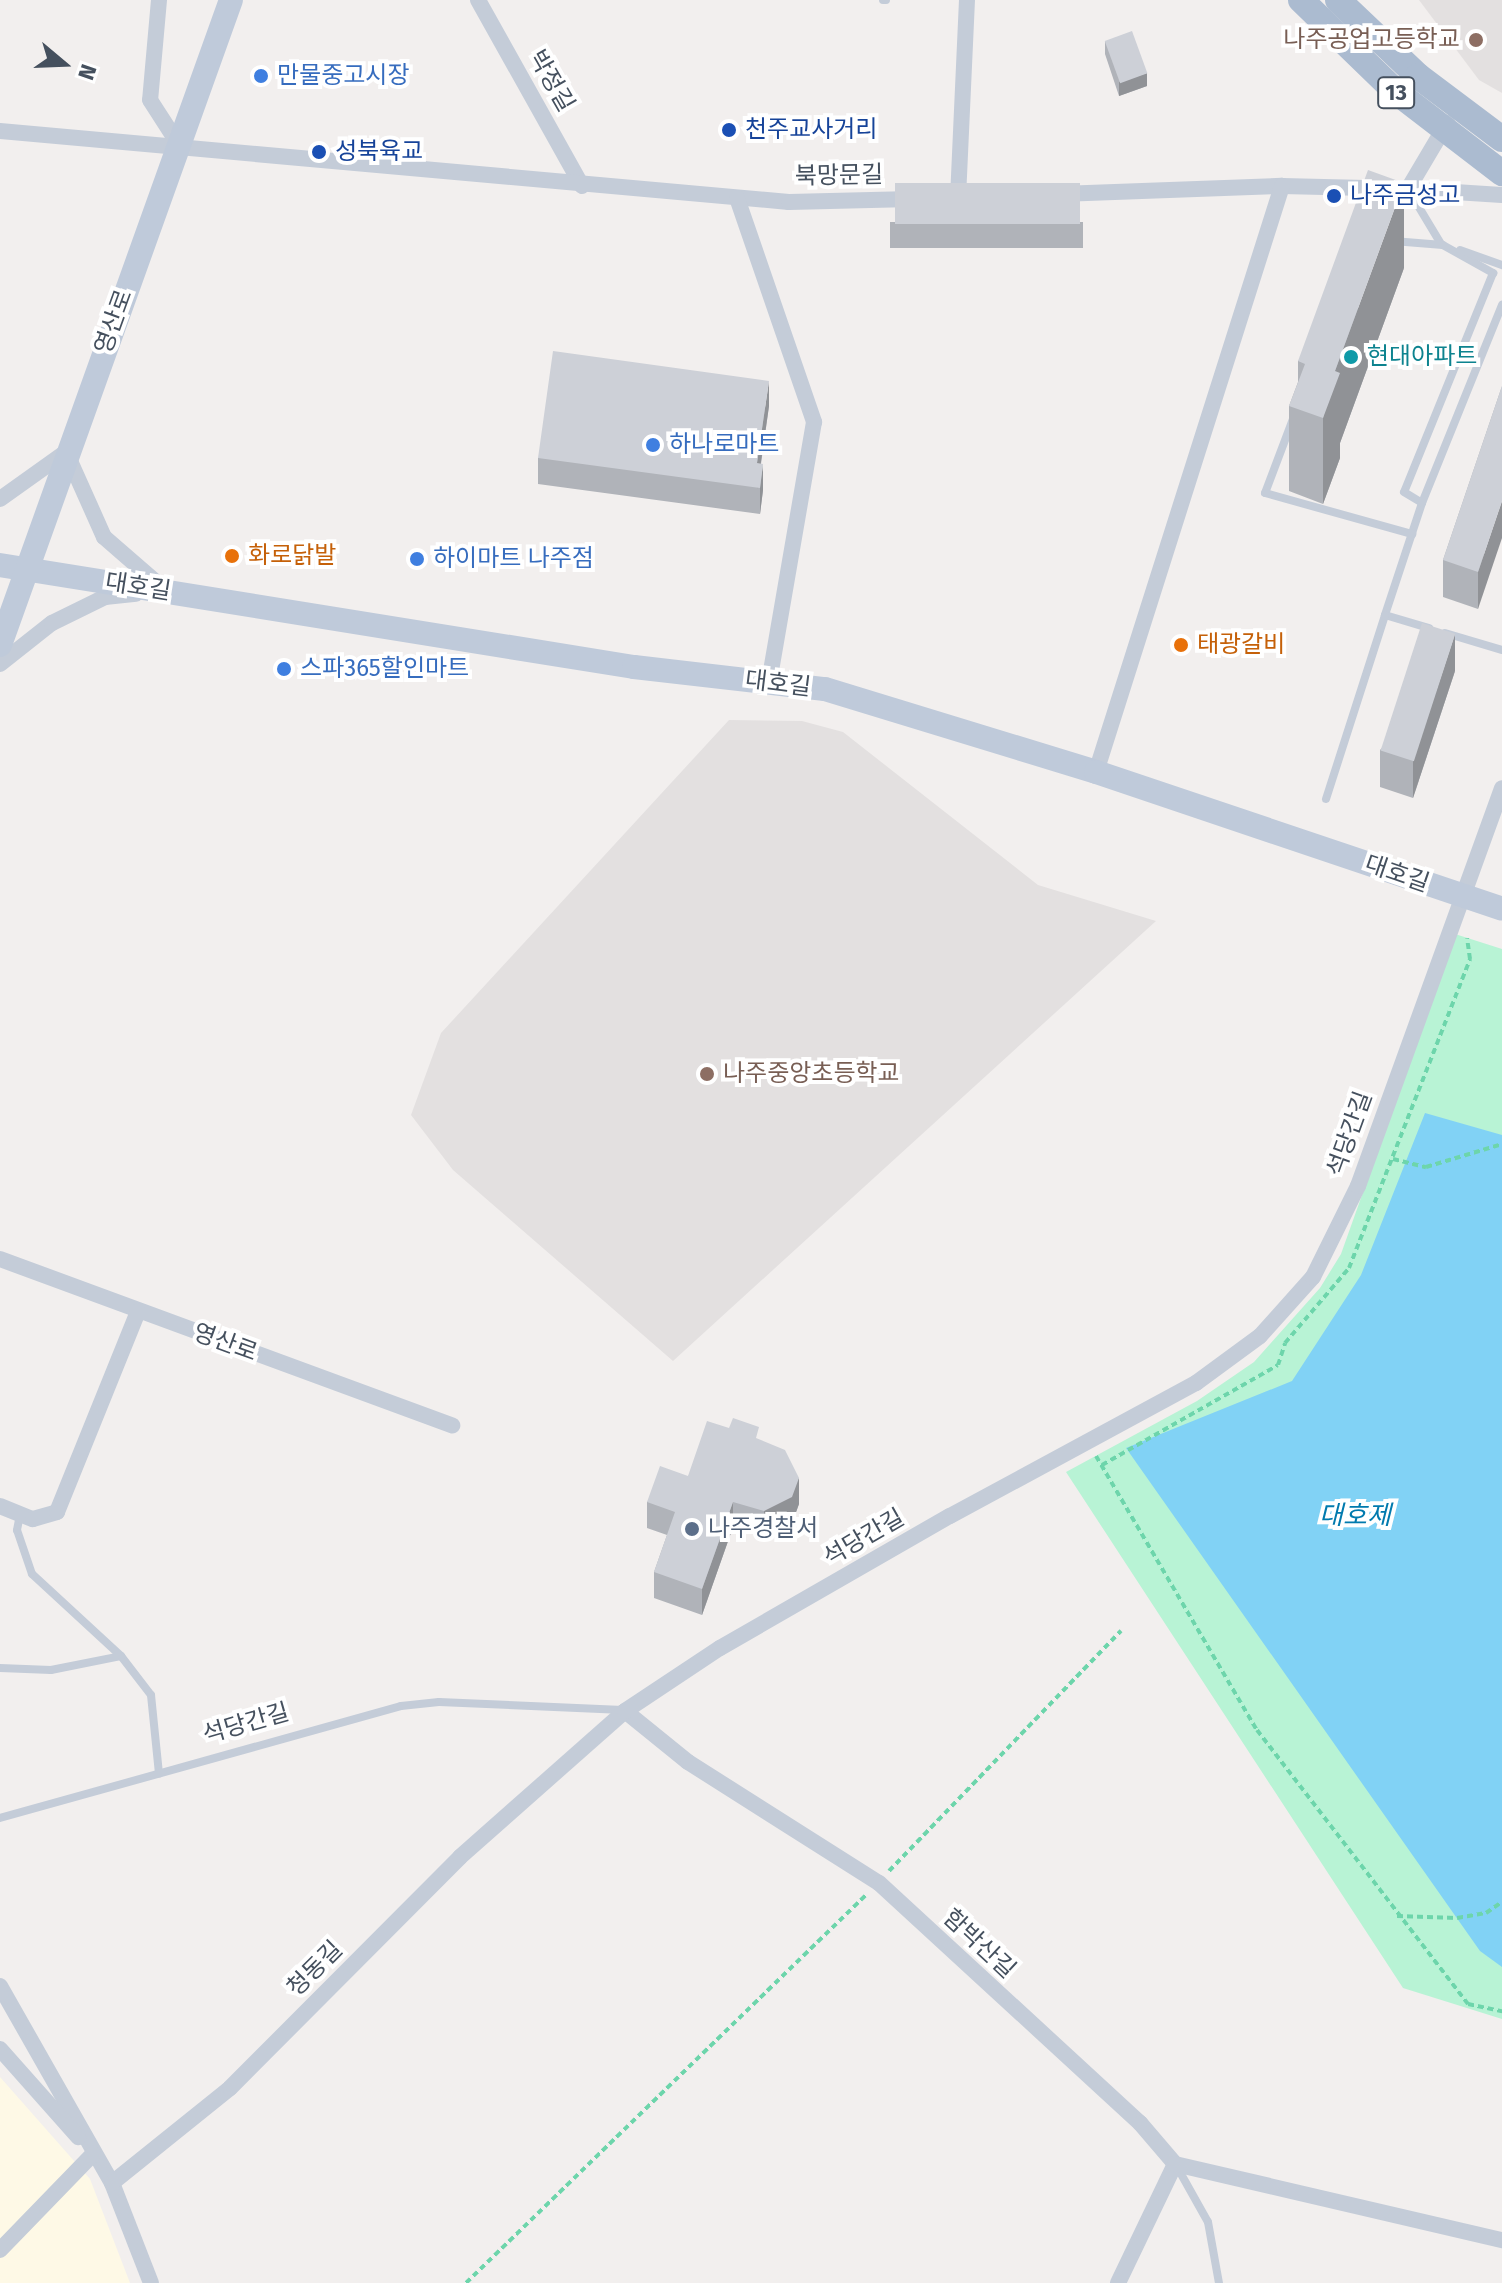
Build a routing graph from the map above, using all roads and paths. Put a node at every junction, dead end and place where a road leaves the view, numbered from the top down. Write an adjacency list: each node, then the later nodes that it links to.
1 (159, 0): 11 (street)
2 (231, 0): 11 (street, 영산로)
3 (478, 0): 13 (street, 박정길)
4 (967, 0): 18 (street, 북망문길)
5 (1301, 0): 8 (main road, 13)
6 (1338, 0): 7 (main road, 13)
7 (1458, 109): 8 (street); 10 (main road, 13)
8 (1442, 130): 12 (main road, 13); 15 (street)
9 (0, 131): 11 (street, 북망문길)
10 (1502, 139)
11 (179, 145): 13 (street, 북망문길); 24 (street, 영산로)
12 (1502, 173)
13 (582, 186): 18 (street, 북망문길)
14 (1282, 186): 15 (street); 16 (street); 36 (street)
15 (1408, 189): 17 (street); 20 (lane)
16 (1035, 195)
17 (1502, 195)
18 (737, 198): 35 (street)
19 (1387, 240): 20 (lane)
20 (1441, 244): 21 (lane); 26 (lane)
21 (1502, 265)
22 (1502, 305): 26 (lane)
23 (1299, 403): 27 (lane)
24 (66, 452): 25 (street); 29 (street, 영산로); 30 (street)
25 (0, 499)
26 (1422, 503): 27 (lane)
27 (1412, 534): 31 (lane)
28 (0, 565): 29 (street, 대호길)
29 (28, 569): 30 (street, 대호길); 32 (street, 영산로)
30 (166, 591): 34 (street); 35 (street, 대호길)
31 (1385, 615): 33 (lane); 38 (lane)
32 (0, 645)
33 (1502, 650)
34 (0, 664)
35 (769, 682): 36 (street, 대호길)
36 (1096, 772): 39 (street, 대호길)
37 (1502, 788): 39 (street, 석당간길)
38 (1326, 799)
39 (1462, 896): 40 (street, 대호길); 41 (path); 45 (street, 석당간길)
40 (1502, 909)
41 (1502, 1144)
42 (0, 1259): 43 (street, 영산로)
43 (138, 1312): 44 (street, 영산로); 47 (street)
44 (452, 1425)
45 (1088, 1444): 51 (street, 석당간길); 56 (path)
46 (0, 1506): 47 (street)
47 (20, 1515): 49 (lane)
48 (1121, 1631): 54 (path)
49 (121, 1656): 50 (lane); 52 (lane)
50 (0, 1668)
51 (625, 1711): 52 (lane, 석당간길); 54 (street, 함박산길); 62 (street, 청동길)
52 (159, 1774): 53 (lane, 석당간길)
53 (0, 1818)
54 (879, 1883): 61 (street, 함박산길); 66 (path)
55 (1502, 1902): 56 (path)
56 (1397, 1916): 58 (path)
57 (0, 1986): 62 (street)
58 (1502, 2011)
59 (0, 2049): 60 (street)
60 (93, 2154): 62 (street); 64 (street)
61 (1175, 2164): 63 (street); 67 (street); 68 (lane, 함박산길)
62 (112, 2183): 65 (street)
63 (1502, 2240)
64 (0, 2250)
65 (151, 2283)
66 (466, 2283)
67 (1118, 2283)
68 (1219, 2283)

